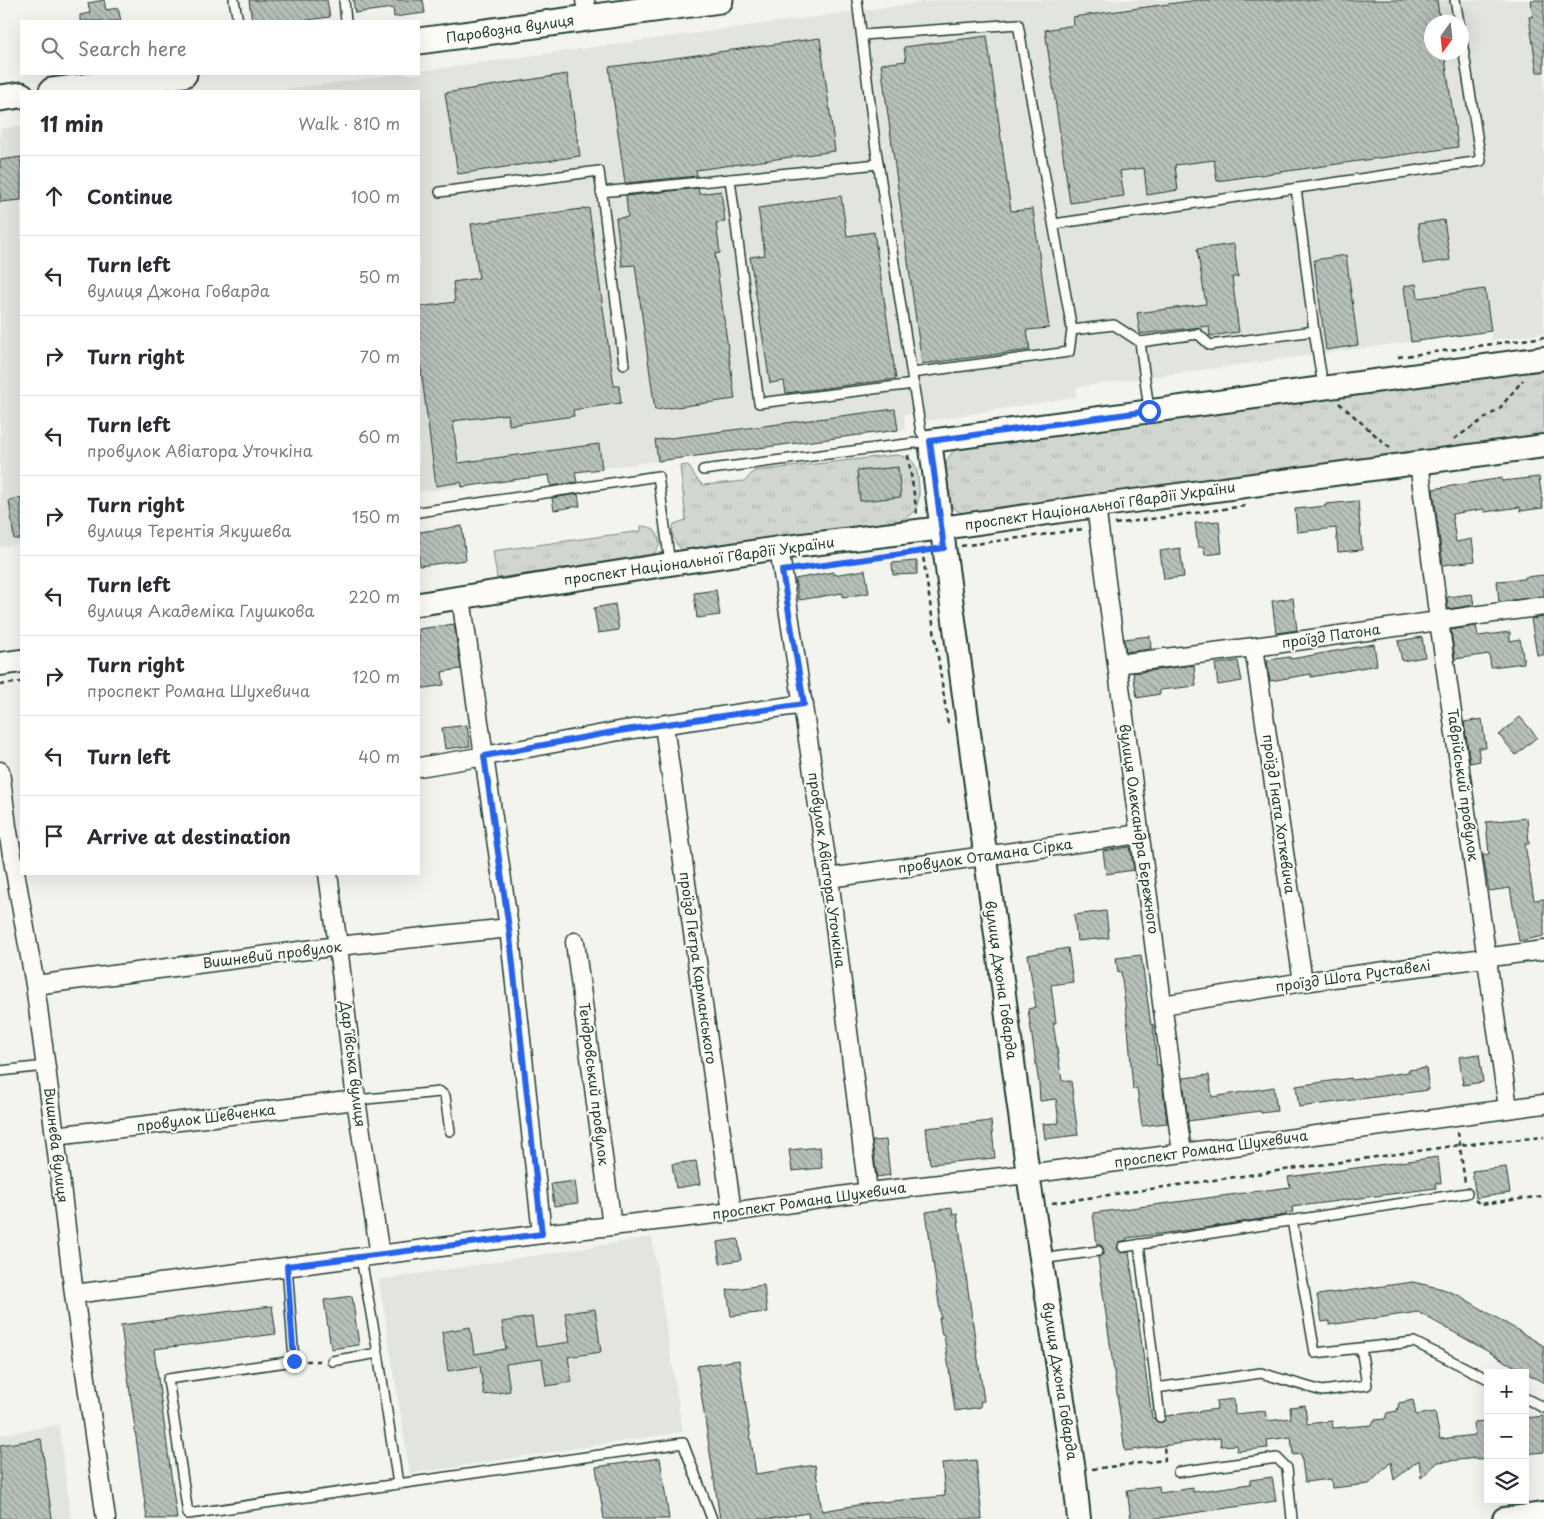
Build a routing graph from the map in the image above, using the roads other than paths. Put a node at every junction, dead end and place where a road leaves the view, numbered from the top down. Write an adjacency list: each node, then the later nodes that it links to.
1 (234, 0): 8 (lane)
2 (344, 0): 9 (lane)
3 (720, 0): 6 (main road, Паровозна вулиця)
4 (857, 0): 10 (lane)
5 (1455, 0): 7 (lane)
6 (586, 9): 11 (main road, Паровозна вулиця)
7 (1458, 15)
8 (238, 20)
9 (346, 20)
10 (862, 35): 17 (lane); 22 (lane)
11 (420, 41)
12 (1465, 60): 19 (lane)
13 (176, 75): 14 (main road)
14 (60, 90)
15 (20, 95): 16 (main road)
16 (0, 98)
17 (878, 164): 18 (lane); 28 (lane)
18 (730, 179): 21 (lane); 29 (lane)
19 (1296, 188): 22 (lane); 24 (lane)
20 (440, 192): 21 (lane)
21 (602, 192): 27 (lane)
22 (1054, 224): 23 (lane)
23 (1072, 330): 25 (lane); 28 (lane)
24 (1314, 331): 25 (lane); 30 (lane)
25 (1140, 342): 31 (lane)
26 (1541, 358): 30 (street)
27 (624, 364)
28 (912, 373): 29 (lane)
29 (914, 384): 32 (lane)
30 (1323, 389): 31 (street)
31 (1149, 411): 32 (street)
32 (930, 441): 35 (lane); 38 (street, вулиця Джона Говарда)
33 (1544, 446): 34 (street, проспект Національної Гвардії України)
34 (1419, 462): 37 (street, проспект Національної Гвардії України); 44 (street, Таврійський провулок)
35 (702, 470)
36 (420, 512): 40 (lane)
37 (1098, 516): 38 (street, проспект Національної Гвардії України); 48 (street, вулиця Олександра Бережного)
38 (932, 540): 39 (street, проспект Національної Гвардії України); 56 (street, вулиця Джона Говарда)
39 (779, 548): 40 (street, проспект Національної Гвардії України); 49 (street, провулок Авіатора Уточкіна)
40 (670, 564): 41 (street, проспект Національної Гвардії України)
41 (461, 598): 42 (street, проспект Національної Гвардії України); 51 (street)
42 (420, 604)
43 (1544, 606): 44 (street, проїзд Патона)
44 (1439, 621): 45 (street, проїзд Патона); 63 (street, Таврійський провулок)
45 (1254, 647): 48 (street, проїзд Патона); 64 (street, проїзд Гната Хоткевича)
46 (20, 661): 47 (street)
47 (0, 664)
48 (1117, 664): 55 (street, вулиця Олександра Бережного)
49 (804, 704): 50 (street); 58 (street, провулок Авіатора Уточкіна)
50 (664, 725): 51 (street); 78 (street, проїзд Петра Карманського)
51 (484, 756): 52 (street); 59 (street)
52 (420, 767)
53 (0, 771): 54 (street, Вишнева вулиця)
54 (10, 826): 65 (street, Вишнева вулиця)
55 (1140, 834): 56 (street, провулок Отамана Сірка); 66 (street, вулиця Олександра Бережного)
56 (984, 857): 58 (street, провулок Отамана Сірка); 75 (street, вулиця Джона Говарда)
57 (328, 875): 61 (street, Дар'ївська вулиця)
58 (829, 878): 76 (street, провулок Авіатора Уточкіна)
59 (509, 928): 61 (street, Вишневий провулок); 81 (street)
60 (576, 942): 80 (street, Тендровський провулок)
61 (338, 946): 65 (street, Вишневий провулок); 69 (street, Дар'ївська вулиця)
62 (1544, 950): 63 (street, проїзд Шота Руставелі)
63 (1488, 958): 64 (street, проїзд Шота Руставелі); 71 (street, Таврійський провулок)
64 (1303, 982): 66 (street, проїзд Шота Руставелі)
65 (35, 985): 67 (street, Вишнева вулиця)
66 (1163, 1005): 74 (street, вулиця Олександра Бережного)
67 (45, 1066): 68 (lane); 73 (street, Вишнева вулиця)
68 (0, 1071)
69 (356, 1100): 72 (lane); 73 (street, провулок Шевченка); 85 (street, Дар'ївська вулиця)
70 (1544, 1106): 71 (street, проспект Романа Шухевича)
71 (1508, 1108): 74 (street, проспект Романа Шухевича)
72 (450, 1132)
73 (55, 1136): 89 (street, Вишнева вулиця)
74 (1182, 1153): 75 (street, проспект Романа Шухевича)
75 (1028, 1174): 76 (street, проспект Романа Шухевича); 87 (street, вулиця Джона Говарда)
76 (868, 1192): 78 (street, проспект Романа Шухевича)
77 (1467, 1193): 79 (lane)
78 (732, 1212): 80 (street, проспект Романа Шухевича)
79 (1292, 1220): 82 (lane); 90 (lane)
80 (612, 1226): 81 (street, проспект Романа Шухевича)
81 (542, 1234): 85 (street, проспект Романа Шухевича)
82 (1139, 1244): 83 (lane); 94 (lane)
83 (1123, 1247)
84 (1098, 1250): 87 (lane)
85 (380, 1255): 86 (street, проспект Романа Шухевича)
86 (361, 1258): 88 (street, проспект Романа Шухевича); 91 (lane)
87 (1041, 1259): 103 (street, вулиця Джона Говарда)
88 (287, 1266): 89 (street, проспект Романа Шухевича); 99 (lane)
89 (74, 1294): 101 (street, Вишнева вулиця)
90 (1360, 1348): 93 (lane); 94 (lane)
91 (378, 1353): 92 (lane); 99 (lane)
92 (332, 1361)
93 (1484, 1377)
94 (1156, 1388): 97 (lane)
95 (1529, 1400): 96 (lane)
96 (1544, 1408)
97 (1160, 1417)
98 (1178, 1472): 104 (lane)
99 (398, 1484): 102 (lane)
100 (1544, 1514): 105 (street)
101 (106, 1519)
102 (712, 1519)
103 (1079, 1519)
104 (1292, 1519)
105 (1504, 1519)

